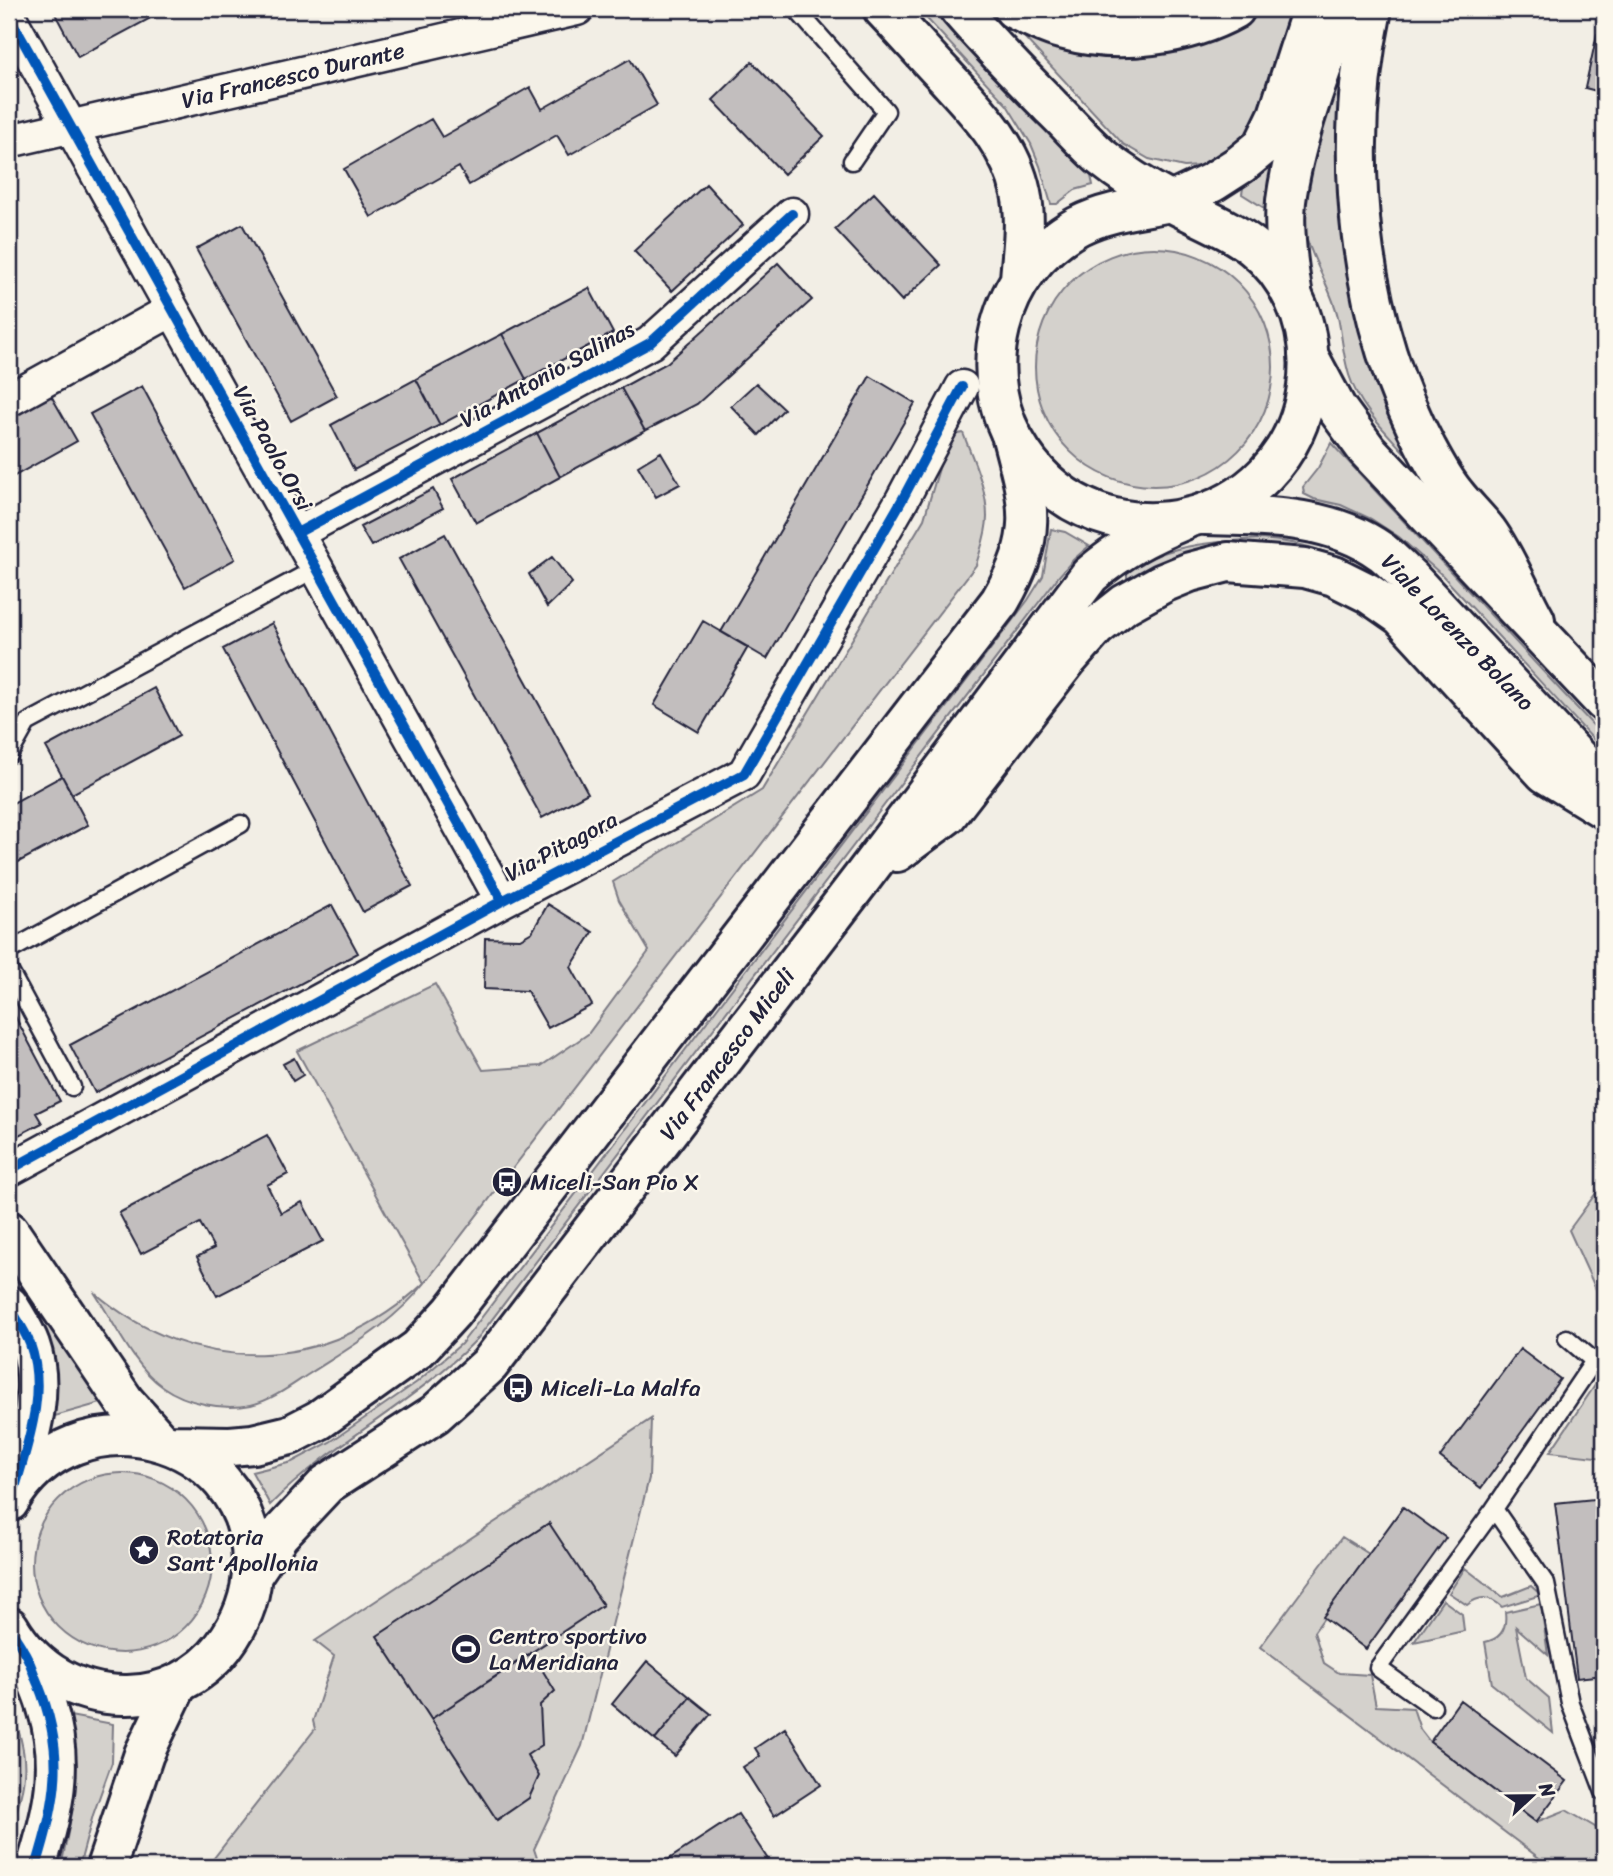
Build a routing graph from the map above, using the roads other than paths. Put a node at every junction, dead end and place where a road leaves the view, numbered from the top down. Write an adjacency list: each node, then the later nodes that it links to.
1 (577, 9): 11 (street, Via Francesco Durante)
2 (796, 9): 13 (lane)
3 (883, 9): 16 (main road)
4 (959, 9): 14 (main road)
5 (1014, 9): 6 (main road)
6 (1235, 9)
7 (1312, 9): 14 (main road)
8 (1343, 9): 17 (main road)
9 (1372, 9): 26 (main road)
10 (9, 16): 11 (street, Via Paolo Orsi)
11 (70, 127): 12 (street, Via Francesco Durante); 18 (street, Via Paolo Orsi)
12 (9, 141)
13 (852, 161)
14 (1171, 202): 16 (main road); 17 (main road)
15 (792, 214): 24 (street, Via Antonio Salinas)
16 (1020, 279): 22 (main road)
17 (1293, 297): 19 (main road)
18 (172, 310): 21 (street); 24 (street, Via Paolo Orsi)
19 (1308, 355): 23 (main road, Via Francesco Miceli); 26 (main road)
20 (962, 387): 33 (street, Via Pitagora)
21 (9, 400)
22 (1011, 434): 23 (main road, Viale Lorenzo Bolano); 41 (main road)
23 (1193, 517): 29 (main road, Viale Lorenzo Bolano); 32 (main road, Via Francesco Miceli)
24 (297, 533): 25 (street, Via Paolo Orsi)
25 (317, 568): 28 (lane); 33 (street, Via Paolo Orsi)
26 (1544, 637): 27 (main road)
27 (1604, 702)
28 (9, 755)
29 (1604, 786)
30 (1604, 809): 32 (main road)
31 (241, 824): 34 (lane)
32 (862, 878): 44 (main road, Via Francesco Miceli)
33 (502, 901): 37 (street, Via Pitagora)
34 (9, 950)
35 (9, 970): 36 (lane)
36 (72, 1087)
37 (9, 1170)
38 (9, 1231): 41 (main road)
39 (9, 1306): 42 (main road)
40 (1567, 1338): 43 (lane)
41 (165, 1442): 42 (main road); 44 (main road)
42 (11, 1499)
43 (1494, 1509): 47 (lane); 48 (lane)
44 (252, 1575): 46 (main road)
45 (17, 1639): 46 (main road); 49 (main road)
46 (178, 1683): 50 (main road)
47 (1433, 1707)
48 (1604, 1792)
49 (36, 1867)
50 (106, 1867)

